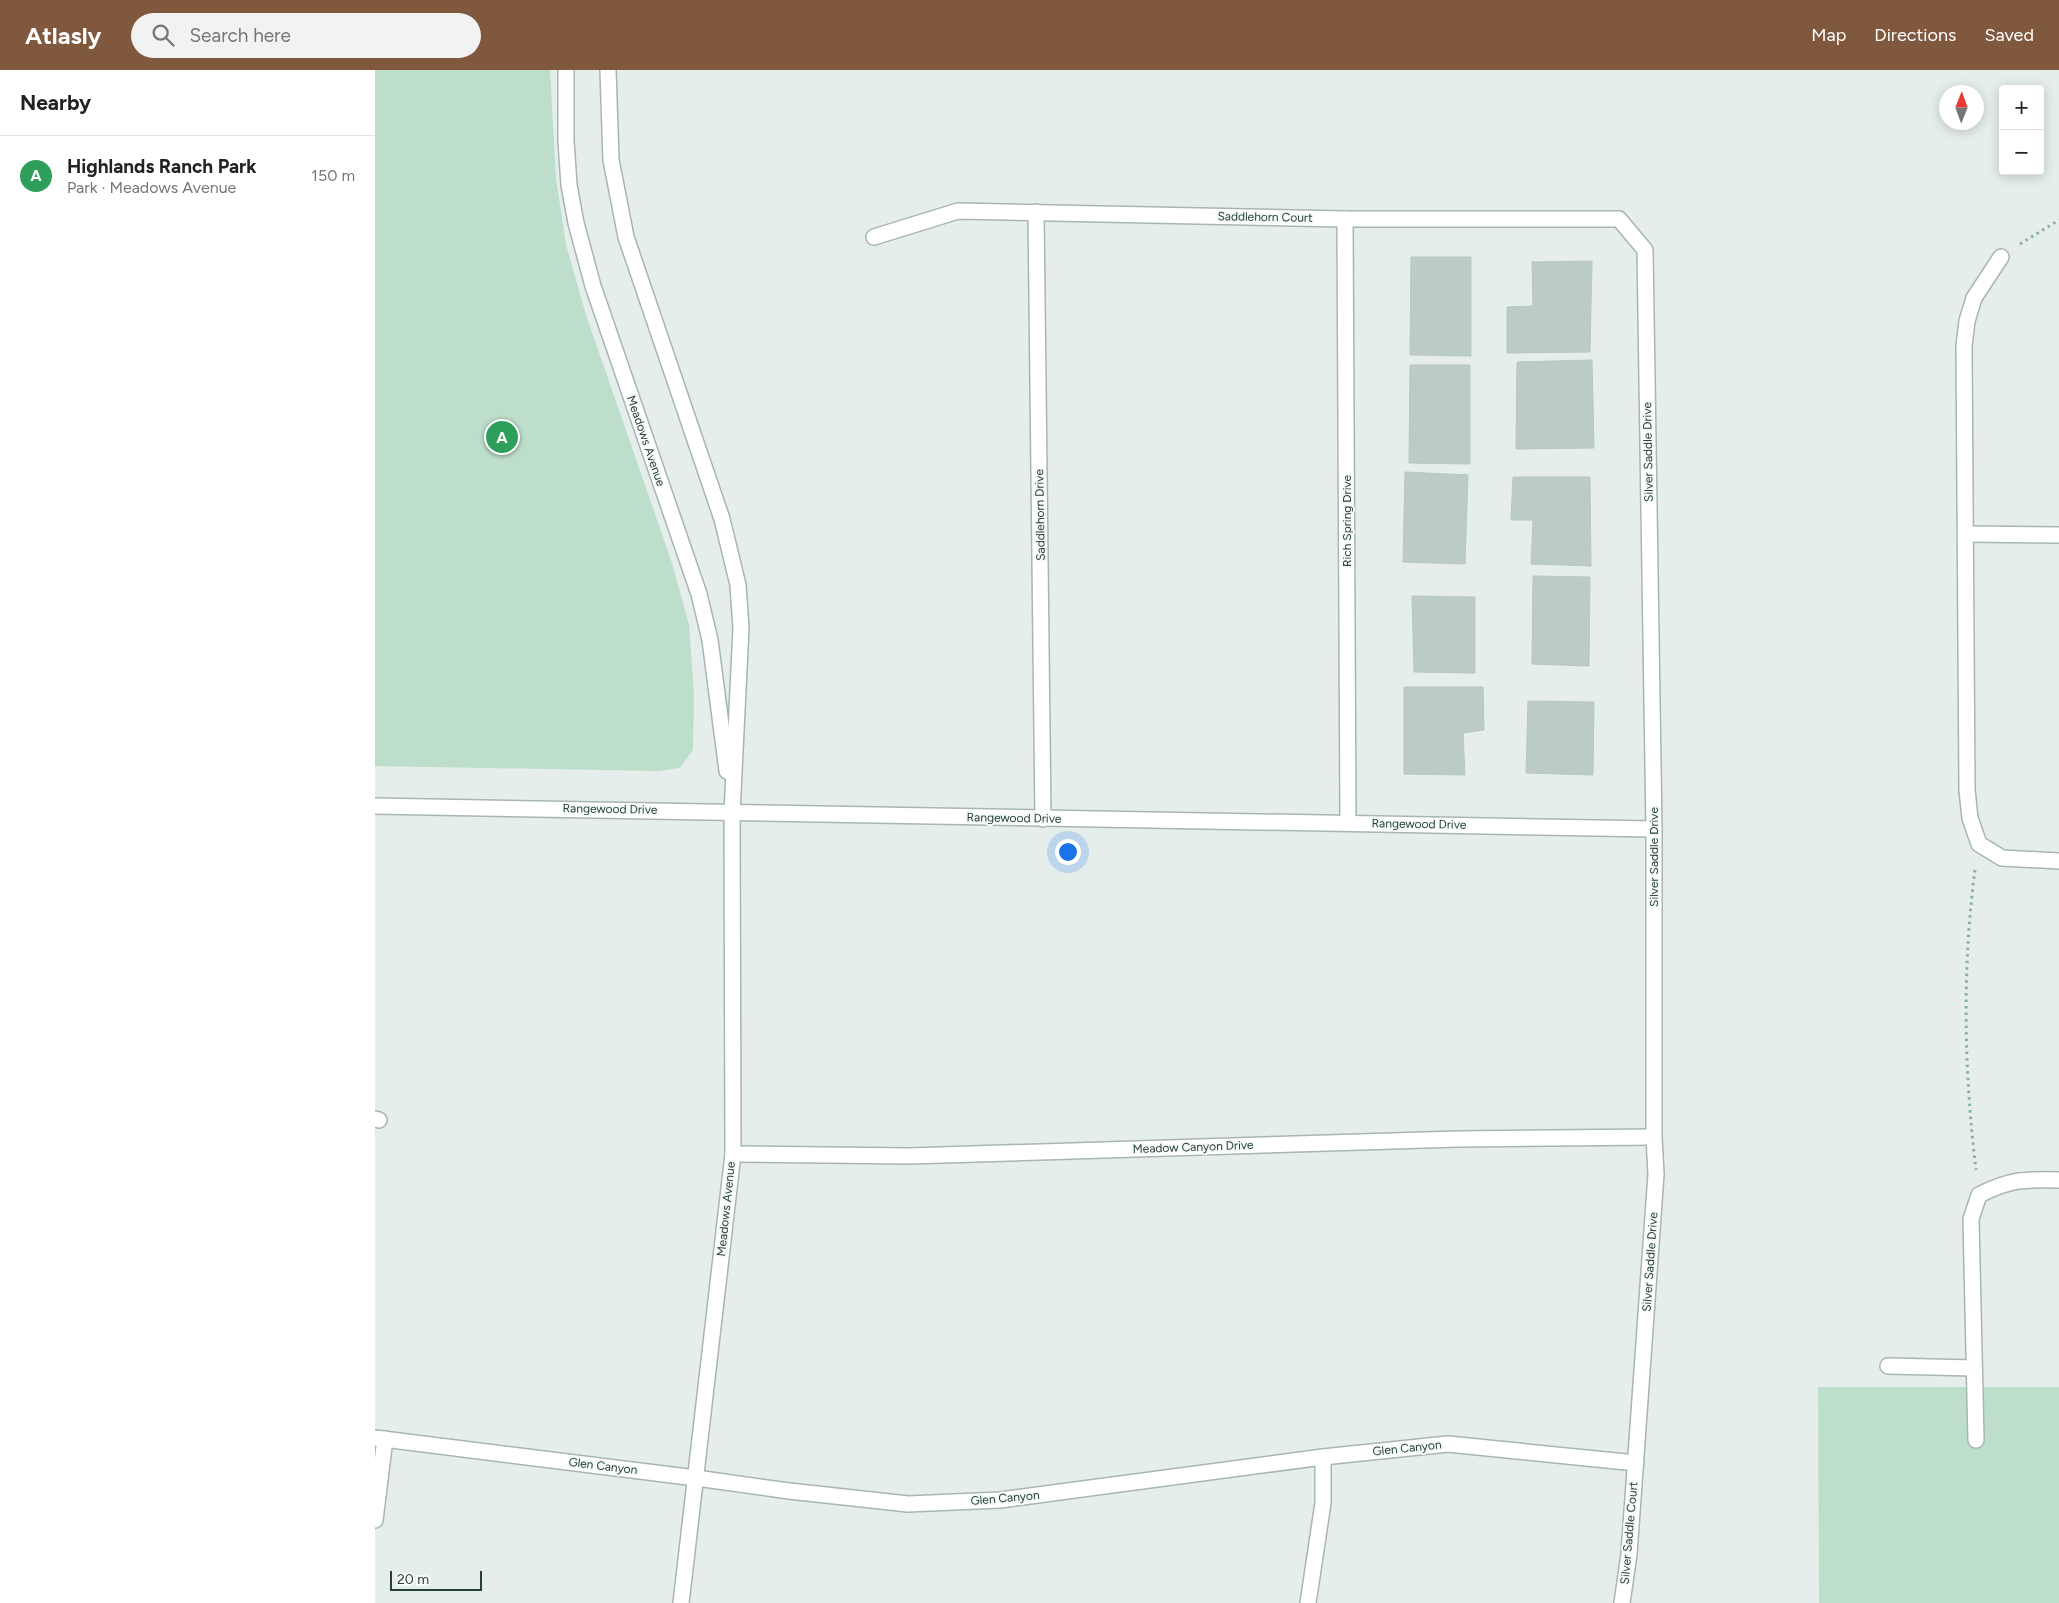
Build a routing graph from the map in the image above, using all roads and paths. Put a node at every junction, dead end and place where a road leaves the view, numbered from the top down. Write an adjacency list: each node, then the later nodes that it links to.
1 (567, 70): 12 (street, Meadows Avenue)
2 (608, 70): 12 (street, Meadows Avenue)
3 (1036, 212): 4 (street, Saddlehorn Court); 6 (street, Saddlehorn Court); 13 (street, Saddlehorn Drive)
4 (1345, 219): 7 (street, Saddlehorn Court); 14 (street, Rich Spring Drive)
5 (2059, 220): 8 (path)
6 (874, 237)
7 (1645, 250): 15 (street, Silver Saddle Drive)
8 (2001, 257): 9 (street)
9 (1966, 534): 10 (street); 16 (street)
10 (2059, 535)
11 (375, 806): 12 (street, Rangewood Drive)
12 (732, 812): 13 (street, Rangewood Drive); 19 (street, Meadows Avenue)
13 (1043, 819): 14 (street, Rangewood Drive)
14 (1348, 823): 15 (street, Rangewood Drive)
15 (1654, 829): 18 (street, Silver Saddle Drive)
16 (1979, 844): 17 (street); 21 (path)
17 (2059, 861)
18 (1654, 1137): 19 (street, Meadow Canyon Drive); 27 (street, Silver Saddle Drive)
19 (733, 1154): 28 (street, Meadows Avenue)
20 (2059, 1180): 21 (street)
21 (1979, 1196): 23 (street)
22 (1888, 1366): 23 (street)
23 (1974, 1368): 25 (street)
24 (380, 1439): 28 (street, Glen Canyon); 29 (street)
25 (1977, 1440)
26 (1323, 1457): 27 (street, Glen Canyon); 28 (street, Glen Canyon); 31 (street)
27 (1635, 1463): 32 (street, Silver Saddle Court)
28 (696, 1478): 30 (street, Meadows Avenue)
29 (375, 1520)
30 (681, 1603)
31 (1308, 1603)
32 (1622, 1603)

